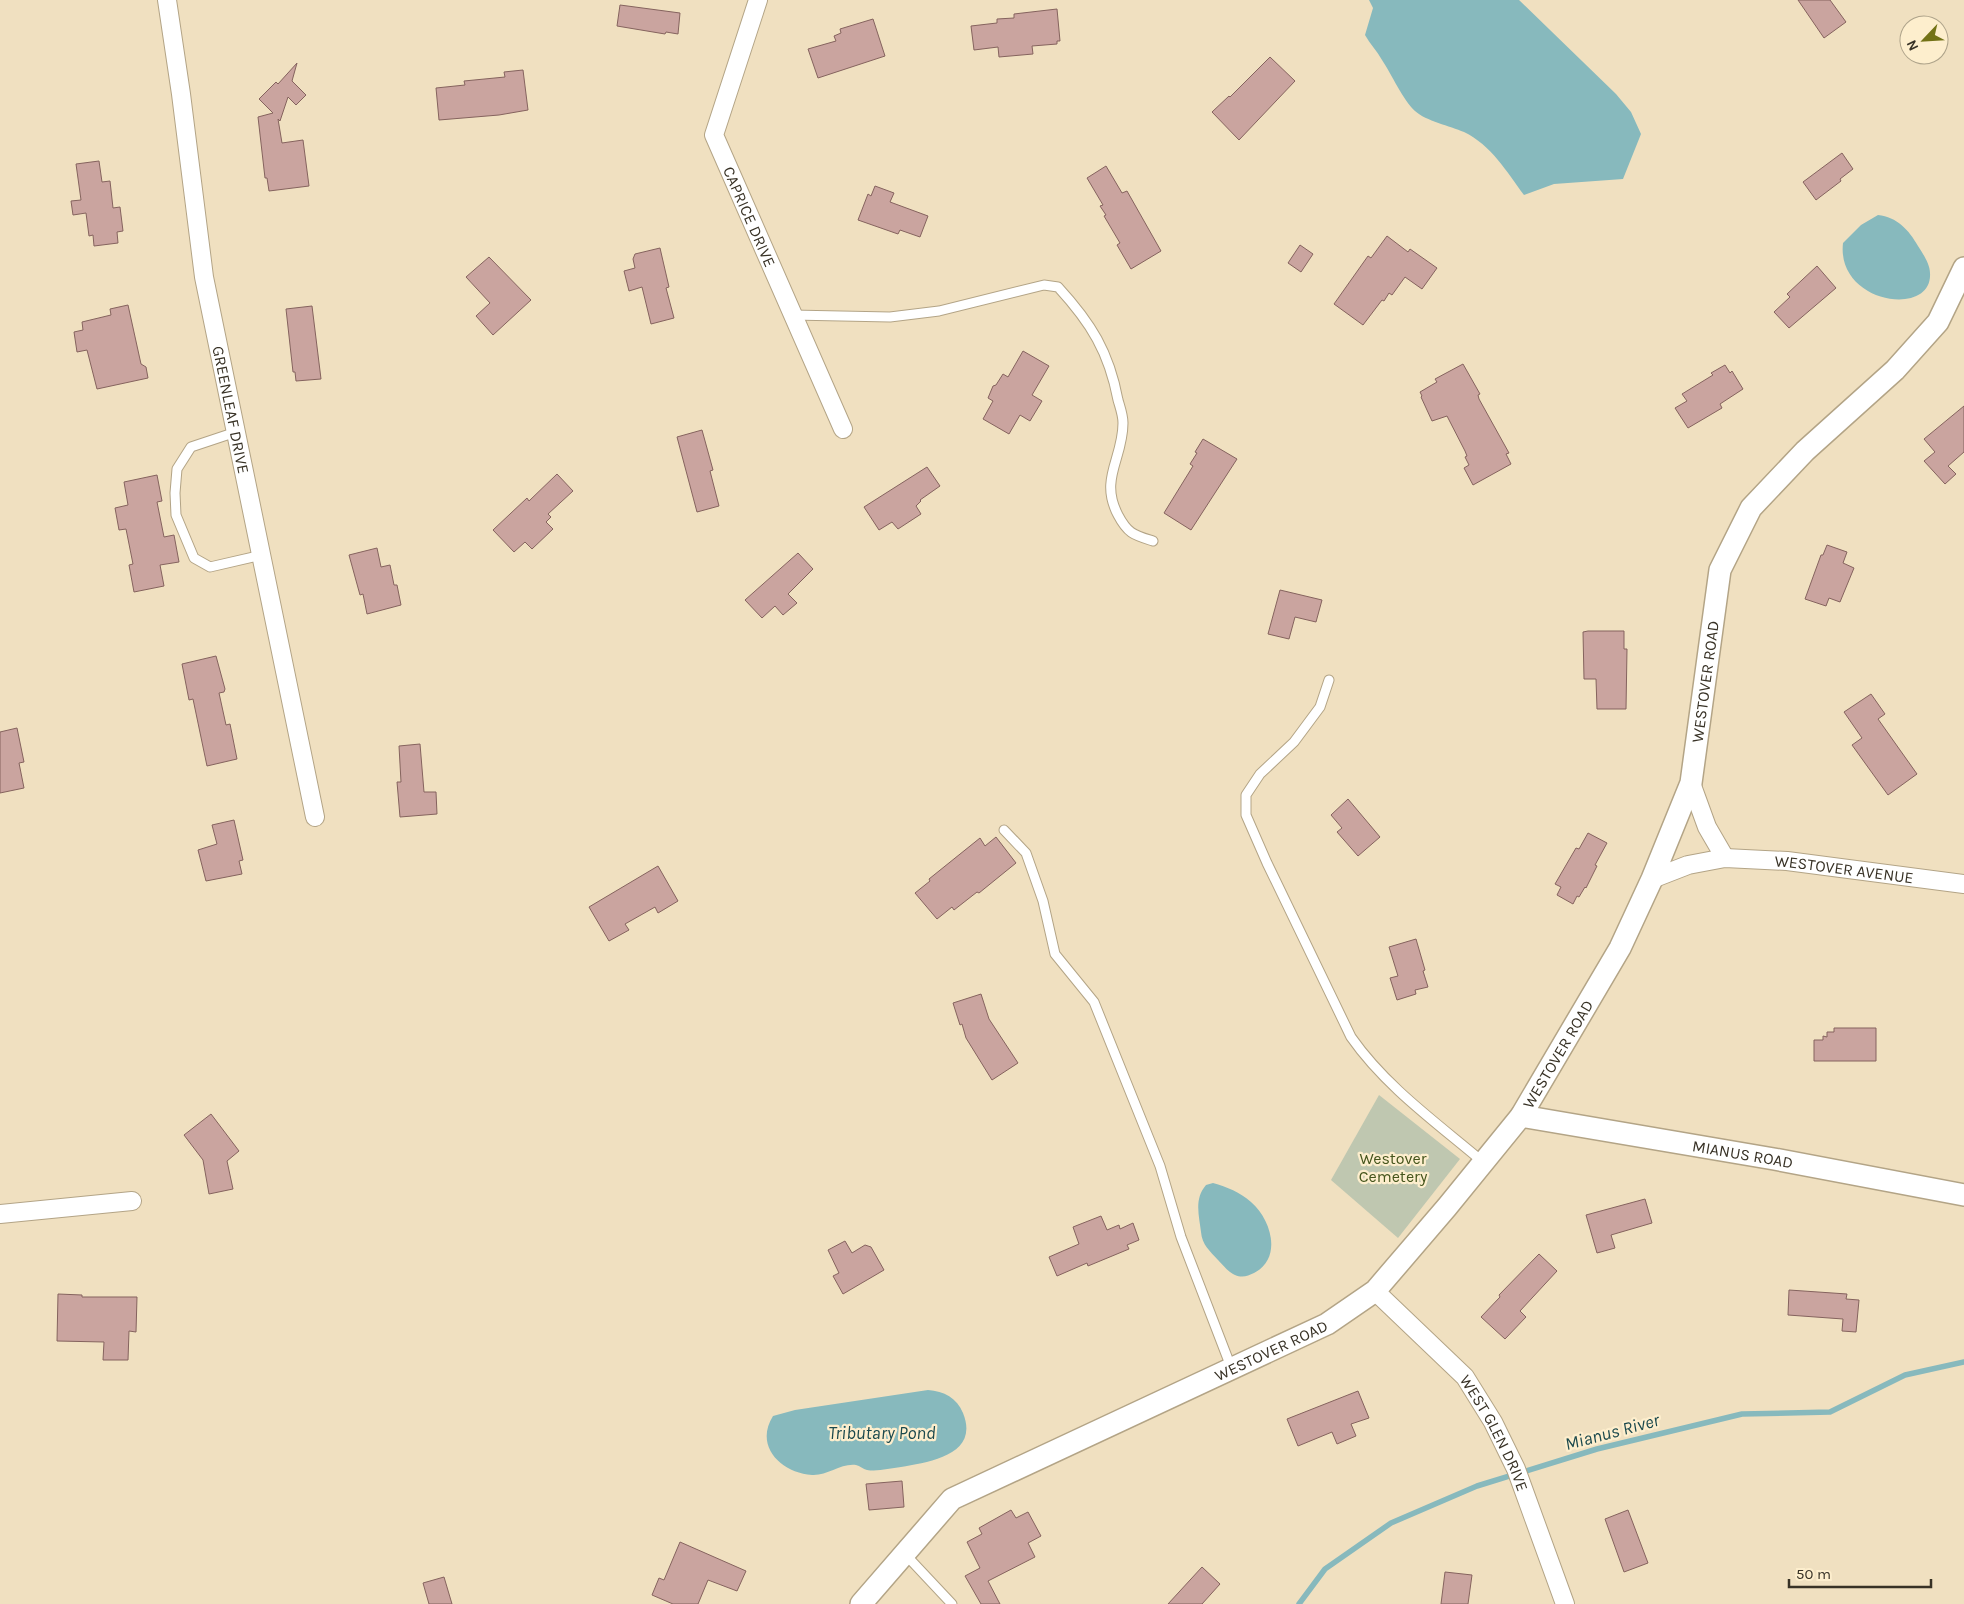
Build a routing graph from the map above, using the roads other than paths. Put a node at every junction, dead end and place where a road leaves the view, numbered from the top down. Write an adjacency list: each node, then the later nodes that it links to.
1 (167, 0): 6 (street, GREENLEAF DRIVE)
2 (758, 0): 4 (street, CAPRICE DRIVE)
3 (1964, 268): 10 (street, WESTOVER ROAD)
4 (792, 315): 5 (street, CAPRICE DRIVE); 7 (lane)
5 (843, 429)
6 (236, 432): 8 (street, GREENLEAF DRIVE); 8 (lane)
7 (1153, 542)
8 (262, 555): 11 (street, GREENLEAF DRIVE)
9 (1329, 680): 17 (lane)
10 (1690, 783): 13 (street); 14 (street, WESTOVER ROAD)
11 (315, 817)
12 (1004, 830): 22 (lane)
13 (1724, 858): 14 (street, WESTOVER AVENUE); 15 (street, WESTOVER AVENUE)
14 (1652, 879): 16 (street, WESTOVER ROAD)
15 (1964, 884)
16 (1521, 1116): 17 (street, WESTOVER ROAD); 18 (street, MIANUS ROAD)
17 (1483, 1162): 21 (street, WESTOVER ROAD)
18 (1964, 1195)
19 (132, 1201): 20 (street)
20 (0, 1214)
21 (1375, 1291): 22 (street, WESTOVER ROAD); 26 (street, WEST GLEN DRIVE)
22 (1231, 1367): 23 (street, WESTOVER ROAD)
23 (904, 1554): 24 (street, WESTOVER ROAD); 25 (lane)
24 (861, 1604)
25 (952, 1604)
26 (1565, 1604)

